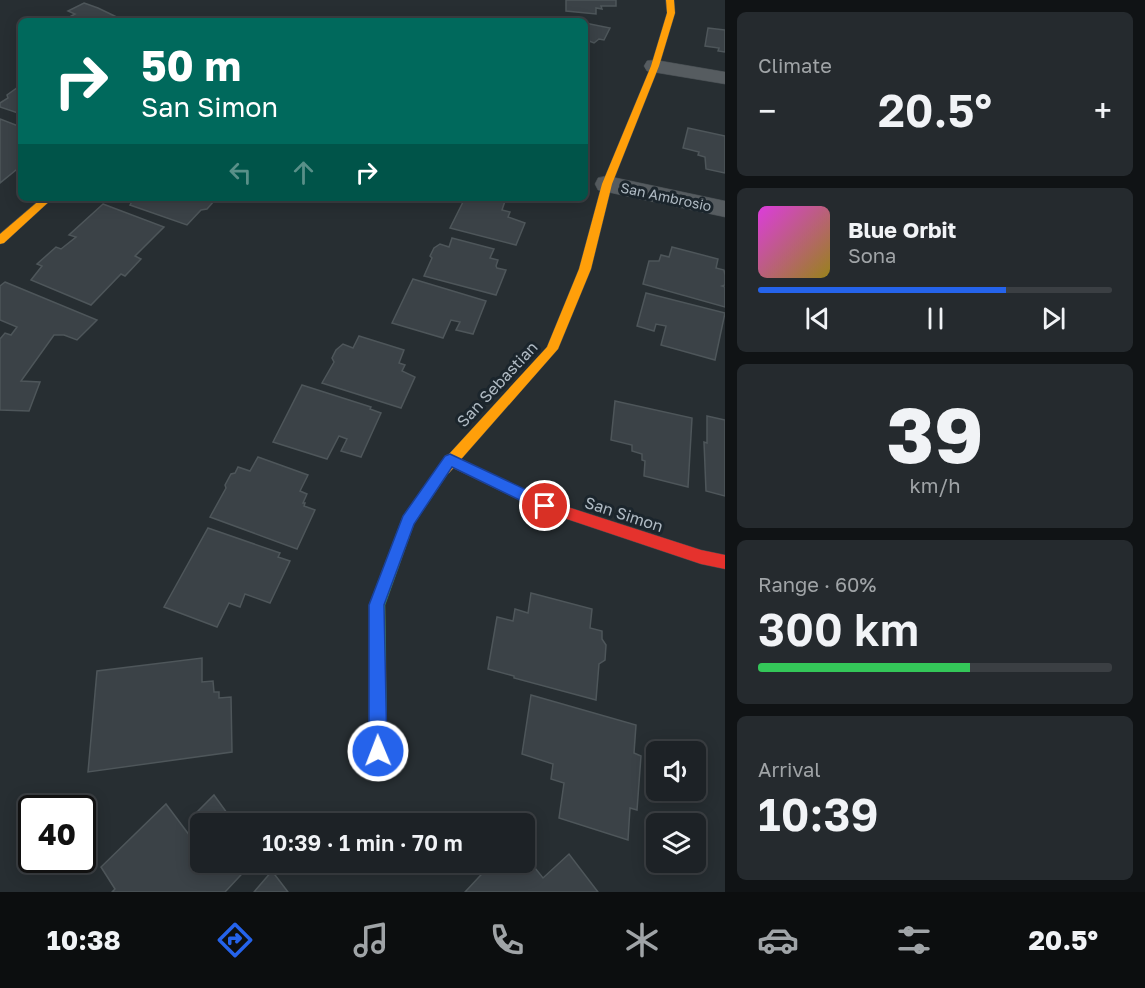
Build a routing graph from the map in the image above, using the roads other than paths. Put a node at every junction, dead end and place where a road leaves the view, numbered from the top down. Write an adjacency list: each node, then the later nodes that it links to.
1 (670, 0): 2 (street, San Sebastian)
2 (655, 66): 3 (street); 4 (street, San Sebastian)
3 (725, 78)
4 (607, 184): 6 (street, San Ambrosio); 8 (street, San Sebastian)
5 (45, 201): 7 (street)
6 (725, 209)
7 (0, 240)
8 (450, 460): 9 (street, San Simon); 10 (street, San Sebastian)
9 (725, 562)
10 (378, 751)

